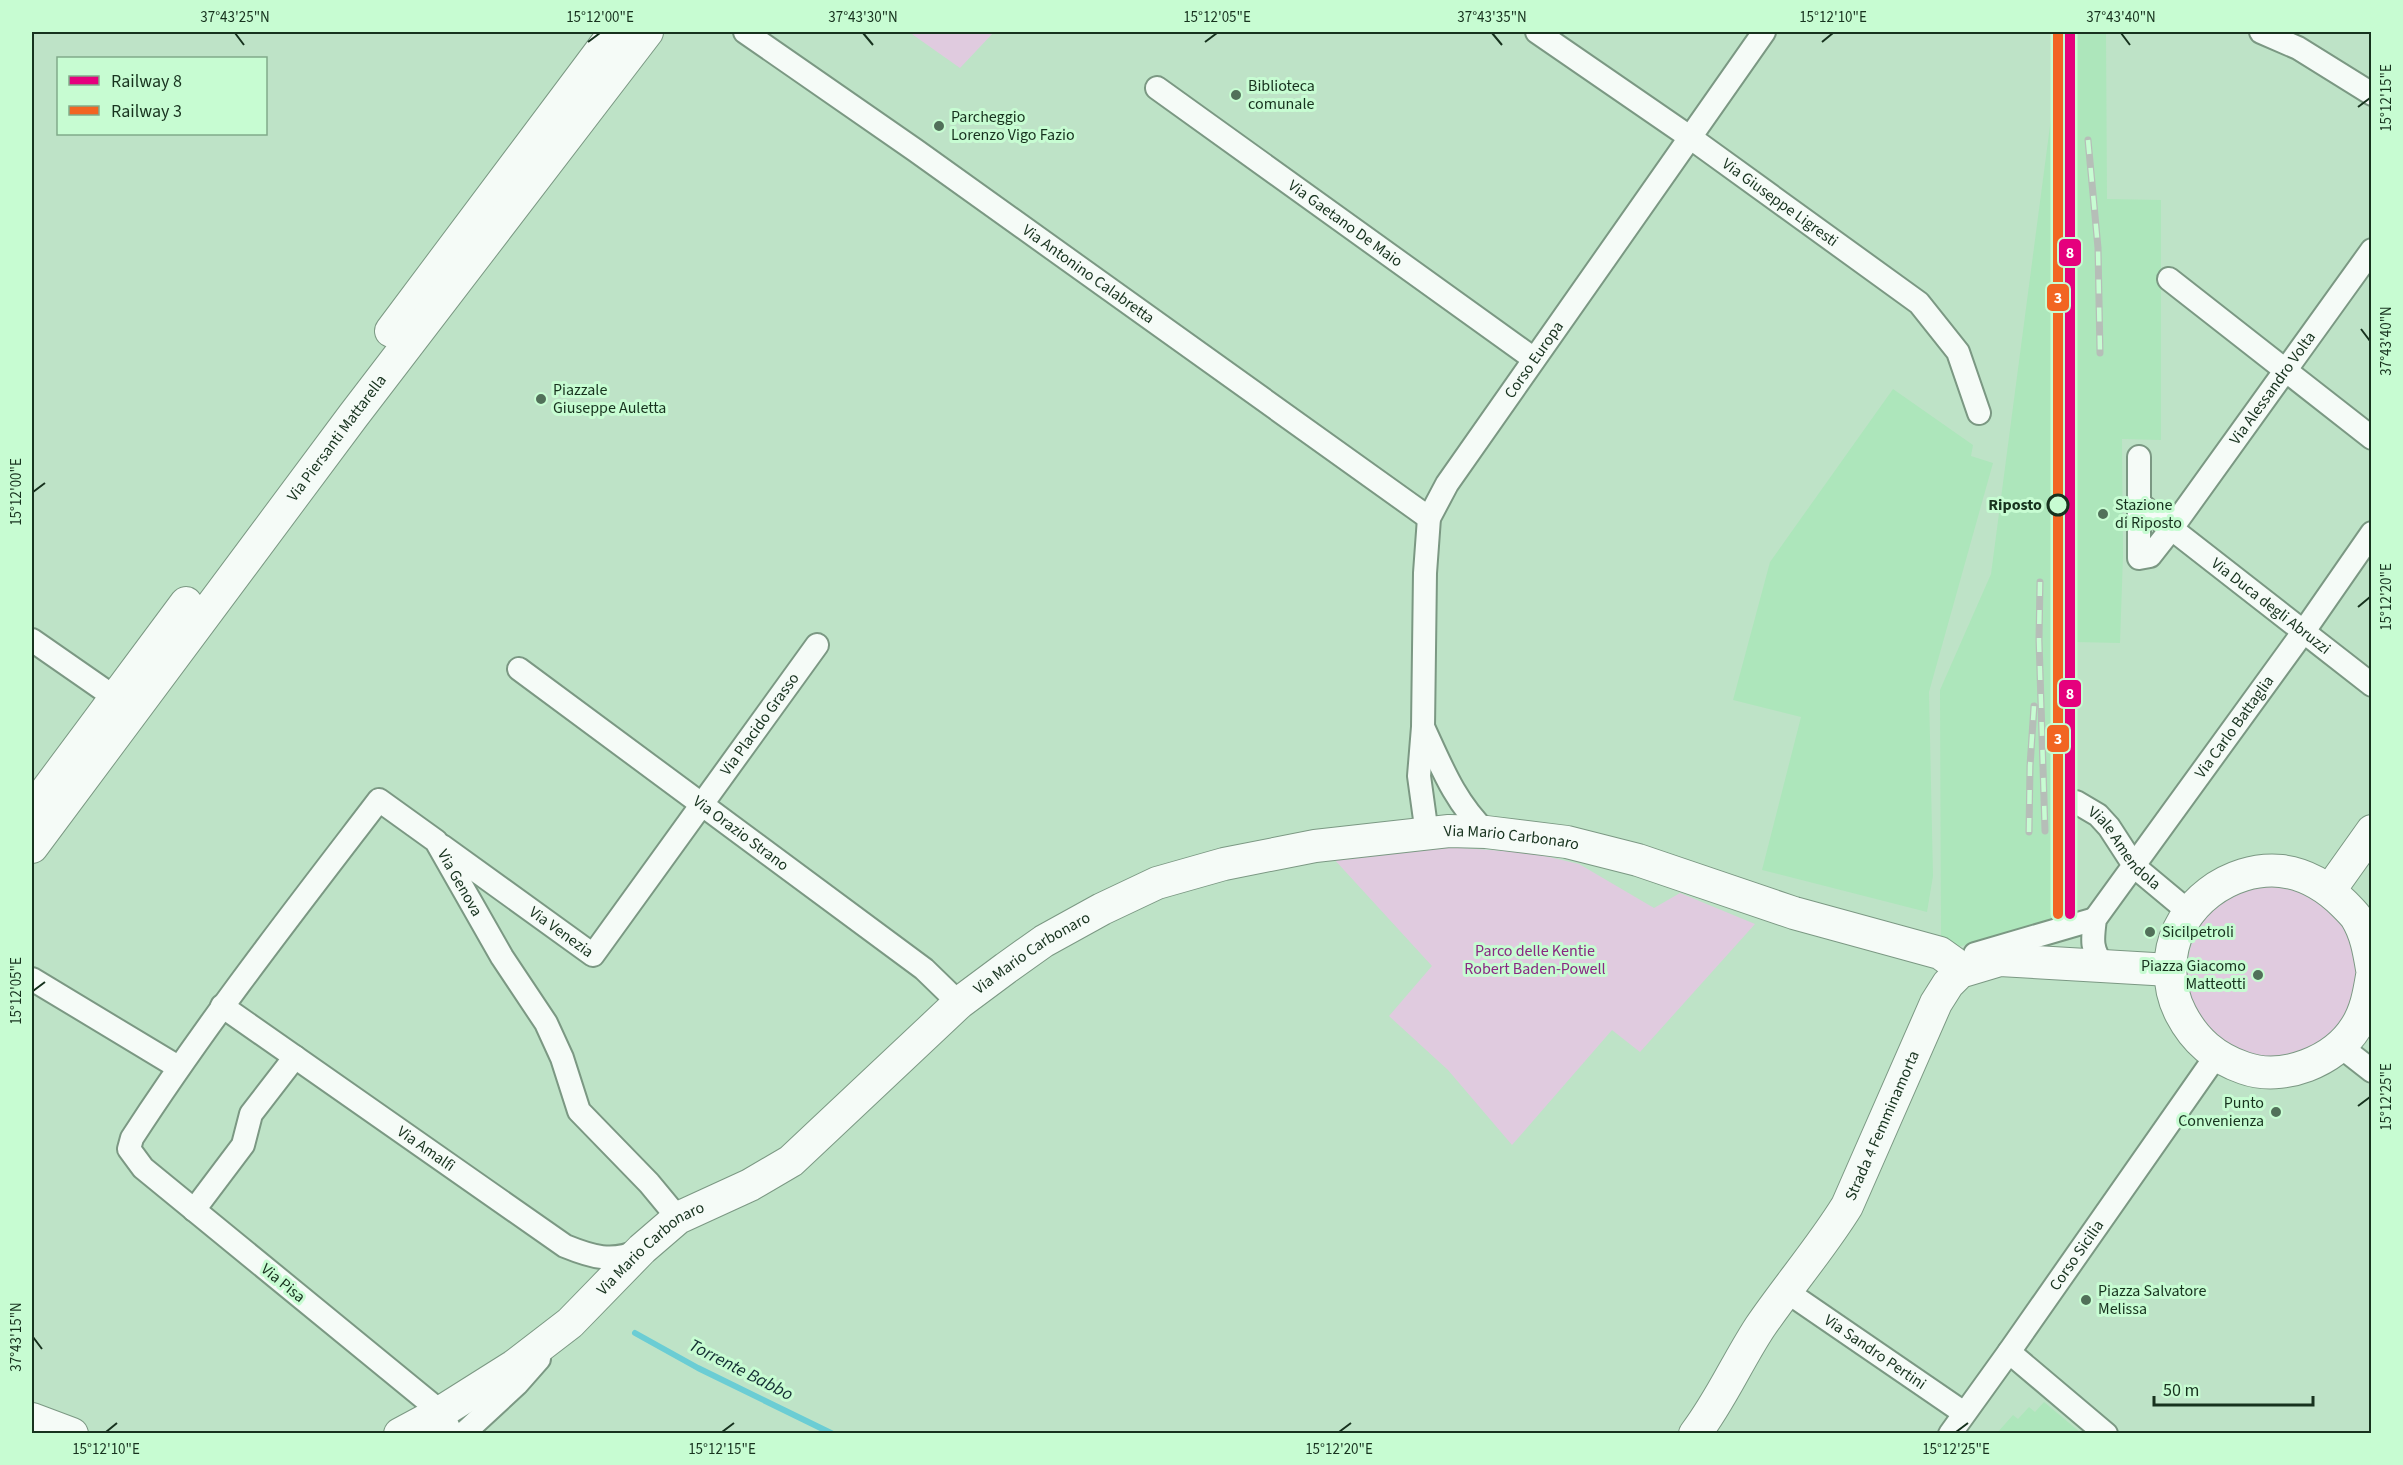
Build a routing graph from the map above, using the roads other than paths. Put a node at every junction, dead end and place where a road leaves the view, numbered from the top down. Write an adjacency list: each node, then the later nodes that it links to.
1 (615, 32): 26 (street, Via Piersanti Mattarella)
2 (647, 32): 28 (street, Via Piersanti Mattarella)
3 (745, 32): 18 (street, Via Antonino Calabretta)
4 (1537, 32): 9 (street, Via Giuseppe Ligresti)
5 (1764, 32): 9 (street, Corso Europa)
6 (2260, 32): 8 (street)
7 (1157, 88): 12 (street, Via Gaetano De Maio)
8 (2372, 94)
9 (1691, 138): 12 (street, Corso Europa); 14 (street, Via Giuseppe Ligresti)
10 (2372, 250): 13 (street, Via Alessandro Volta)
11 (2169, 279): 13 (street)
12 (1534, 359): 18 (street, Corso Europa)
13 (2285, 370): 15 (street); 19 (street, Via Alessandro Volta)
14 (1979, 413)
15 (2372, 438)
16 (2139, 458): 17 (street)
17 (2140, 504): 19 (street, Via Duca degli Abruzzi); 19 (street, Via Alessandro Volta)
18 (1428, 518): 27 (street, Corso Europa)
19 (2172, 528): 21 (street, Via Duca degli Abruzzi)
20 (2372, 532): 21 (street, Via Carlo Battaglia)
21 (2304, 631): 25 (street, Via Duca degli Abruzzi); 36 (street, Via Carlo Battaglia)
22 (32, 640): 26 (street)
23 (817, 645): 30 (street, Via Placido Grasso)
24 (519, 669): 30 (street, Via Orazio Strano)
25 (2372, 685)
26 (114, 697): 28 (street); 31 (street, Via Piersanti Mattarella)
27 (1424, 728): 33 (street); 34 (street, Corso Europa)
28 (104, 750): 31 (street, Via Piersanti Mattarella)
29 (2076, 802): 36 (street, Viale Amendola)
30 (702, 803): 35 (street, Via Venezia); 47 (street, Via Orazio Strano)
31 (34, 831)
32 (2372, 831): 37 (street)
33 (1486, 832): 34 (street, Via Mario Carbonaro); 41 (street, Via Mario Carbonaro)
34 (1427, 834): 47 (street, Via Mario Carbonaro)
35 (436, 841): 48 (street, Via Genova); 55 (street, Via Genova)
36 (2135, 867): 38 (street, Viale Amendola); 40 (street, Via Carlo Battaglia)
37 (2338, 879): 38 (street); 39 (street)
38 (2180, 904): 44 (street)
39 (2364, 913): 43 (street)
40 (2095, 919): 41 (street); 42 (street)
41 (1955, 966): 42 (street); 57 (street, Strada 4 Femminamorta)
42 (2104, 968): 44 (street)
43 (2372, 969)
44 (2158, 970): 51 (street)
45 (2372, 976): 49 (street)
46 (32, 979): 52 (street)
47 (959, 1003): 55 (street, Via Mario Carbonaro)
48 (222, 1006): 50 (street, Via Amalfi); 52 (street, Via Genova)
49 (2360, 1050): 51 (street)
50 (295, 1057): 54 (street); 56 (street, Via Amalfi)
51 (2209, 1066): 59 (street, Corso Sicilia)
52 (178, 1067): 53 (street, Via Genova)
53 (129, 1149): 54 (street, Via Pisa)
54 (194, 1210): 62 (street, Via Pisa)
55 (678, 1218): 56 (street, Via Mario Carbonaro)
56 (642, 1249): 58 (street, Via Mario Carbonaro)
57 (1786, 1291): 60 (street, Via Sandro Pertini); 66 (street, Strada 4 Femminamorta)
58 (570, 1323): 62 (street, Via Mario Carbonaro); 65 (street)
59 (2009, 1352): 60 (street, Corso Sicilia); 68 (street)
60 (1964, 1413): 67 (street, Corso Sicilia)
61 (32, 1419): 63 (street)
62 (446, 1423): 64 (street, Via Mario Carbonaro)
63 (72, 1434)
64 (400, 1434)
65 (463, 1434)
66 (1695, 1434)
67 (1950, 1434)
68 (2106, 1434)

